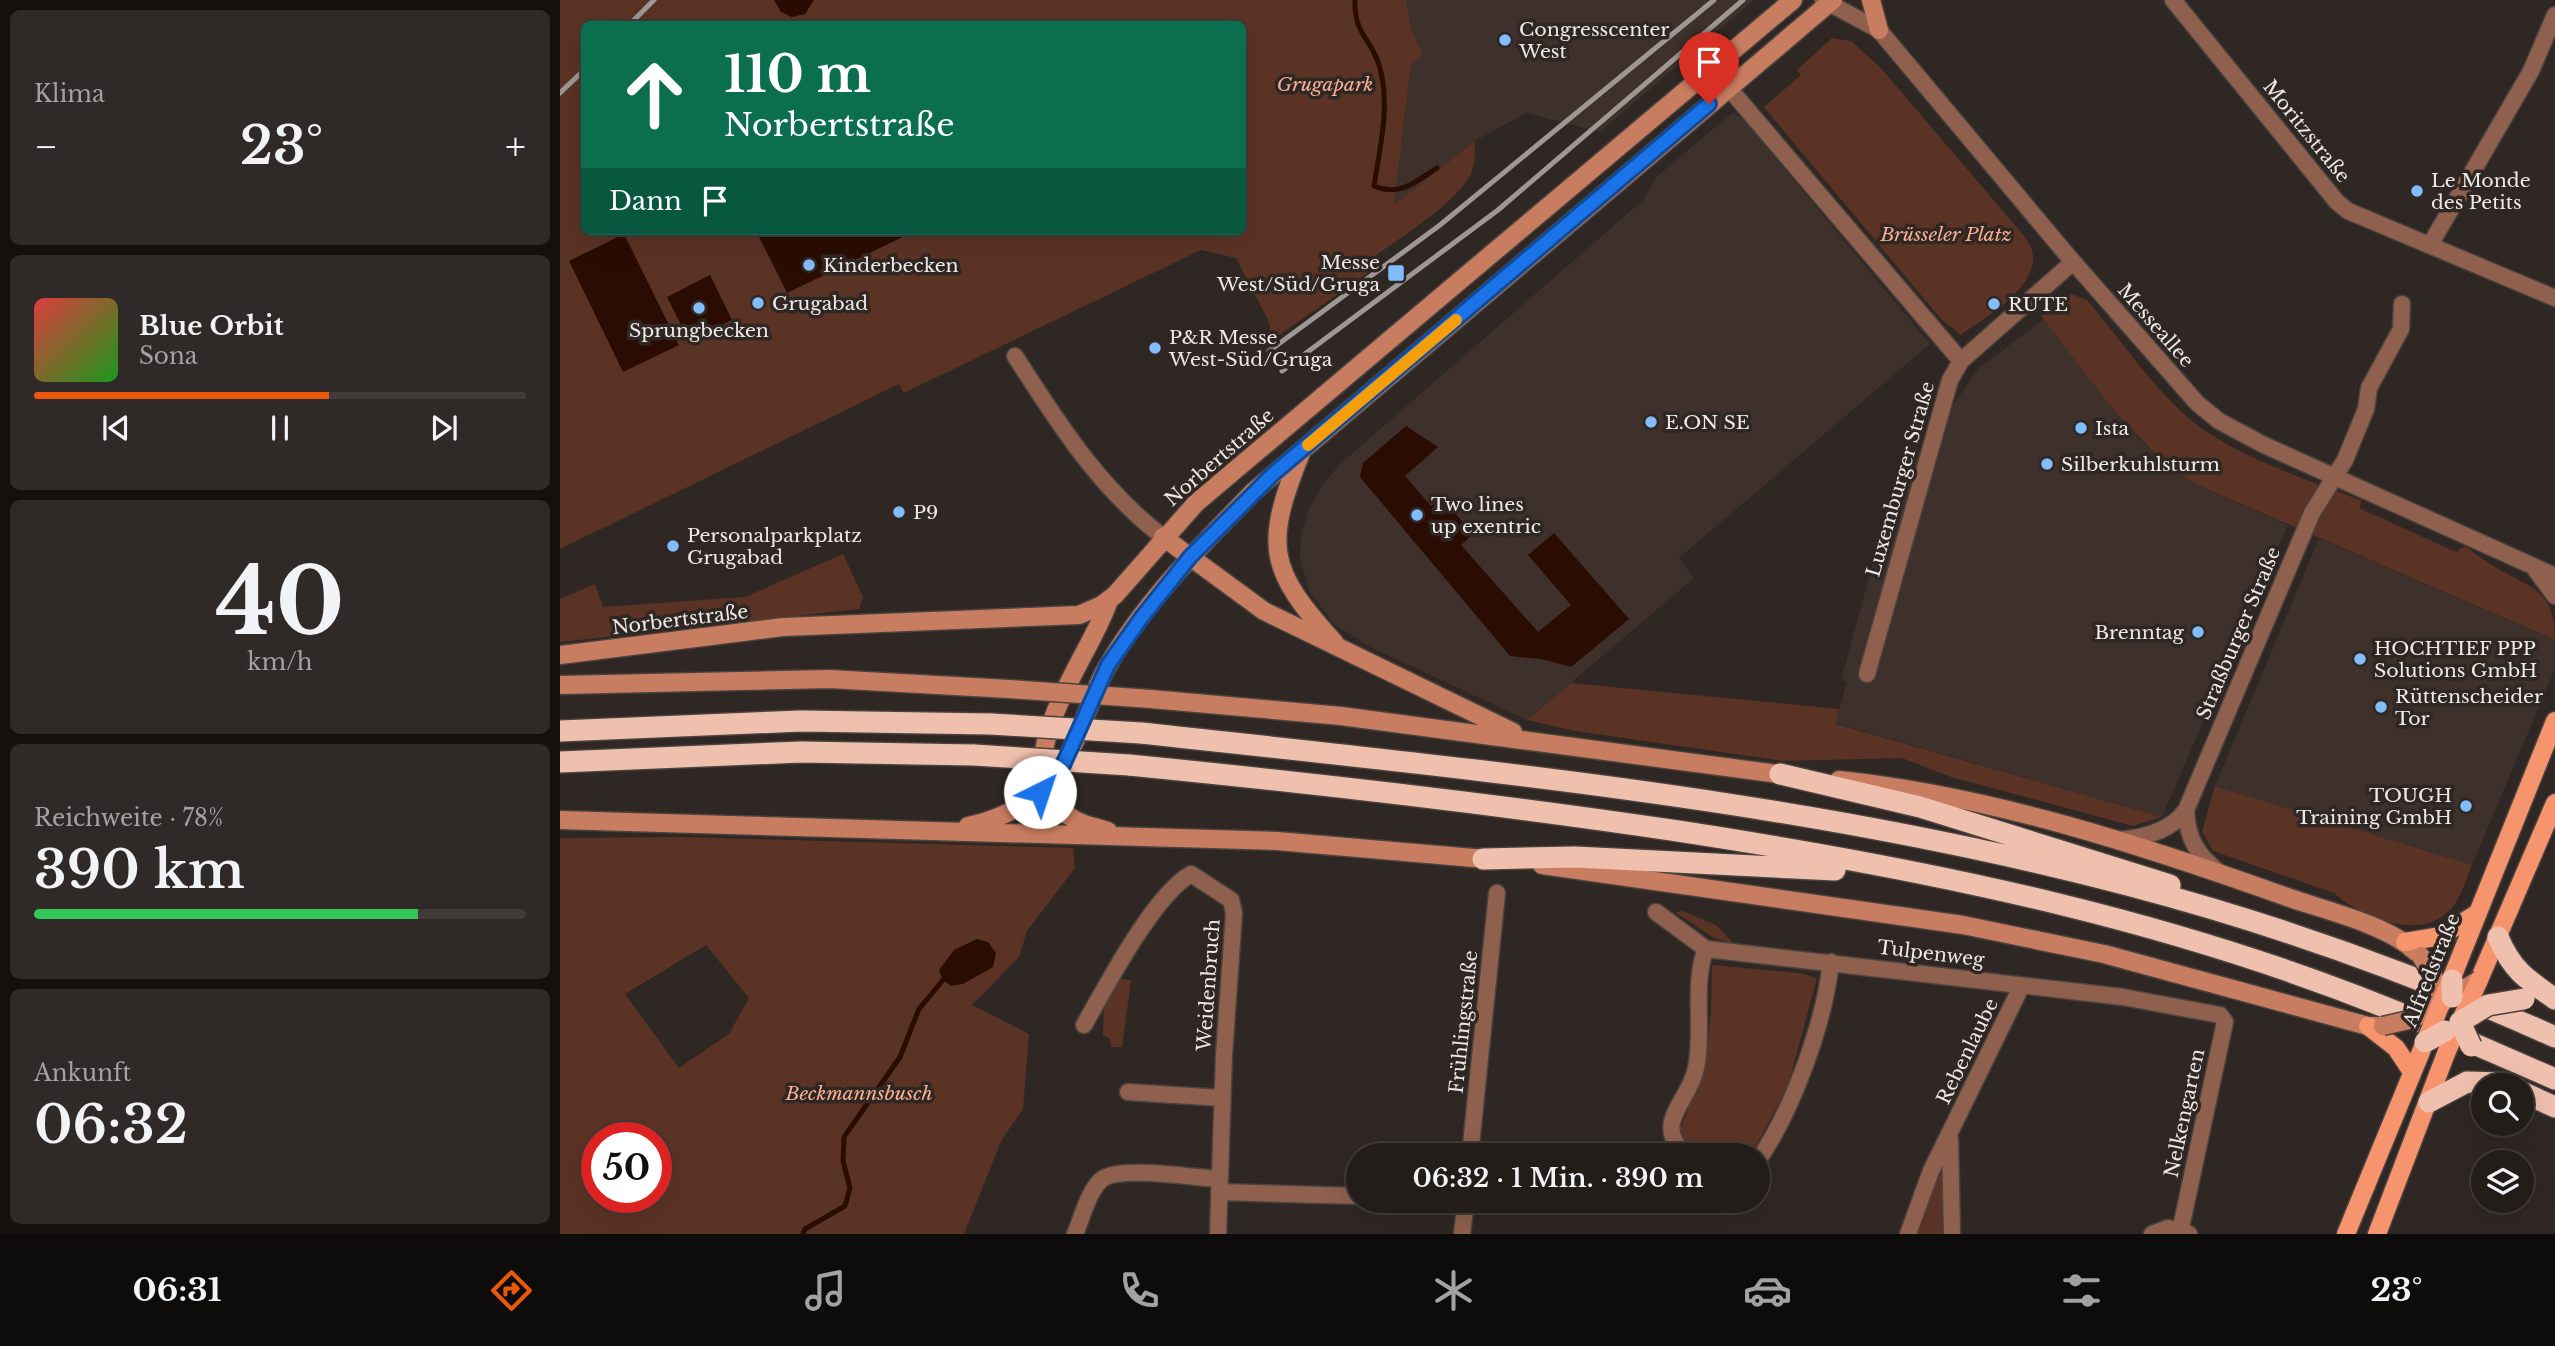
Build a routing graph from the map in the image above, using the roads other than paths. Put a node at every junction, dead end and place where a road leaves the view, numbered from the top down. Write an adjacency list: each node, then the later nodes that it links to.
1 (1793, 0): 16 (main road, Norbertstraße)
2 (1871, 0): 6 (main road)
3 (2173, 0): 8 (street, Moritzstraße)
4 (1828, 1): 6 (street, Messeallee); 7 (main road)
5 (2555, 15): 8 (street)
6 (1879, 30): 9 (street, Messeallee)
7 (1728, 87): 13 (street); 14 (main road)
8 (2430, 245): 10 (street, Moritzstraße)
9 (2073, 262): 13 (street, Luxemburger Straße); 15 (street, Messeallee)
10 (2555, 298)
11 (2402, 304): 15 (street, Straßburger Straße)
12 (1015, 356): 16 (street)
13 (1961, 361): 25 (street, Luxemburger Straße)
14 (1303, 450): 17 (main road); 23 (main road)
15 (2333, 476): 18 (street, Messeallee); 34 (street, Straßburger Straße)
16 (1163, 537): 17 (main road); 22 (main road, Norbertstraße)
17 (1190, 557): 23 (main road); 32 (main road)
18 (2534, 567): 19 (street, Messeallee); 20 (street, Messeallee); 21 (street, Messeallee)
19 (2555, 569)
20 (2555, 576)
21 (2555, 596)
22 (1109, 600): 24 (main road, Norbertstraße); 32 (main road)
23 (1342, 651): 29 (main road)
24 (560, 655)
25 (1867, 674)
26 (560, 685): 29 (main road, bridge)
27 (2555, 721): 45 (main road, Alfredstraße)
28 (560, 731): 43 (highway, bridge)
29 (1528, 740): 31 (main road)
30 (560, 762): 41 (highway, bridge)
31 (1780, 774): 38 (main road); 43 (highway)
32 (1046, 786): 36 (main road); 37 (main road)
33 (2555, 803): 46 (main road)
34 (2186, 810): 38 (street); 40 (street)
35 (560, 820): 36 (main road)
36 (944, 830): 37 (main road)
37 (1122, 835): 39 (main road)
38 (2115, 841): 40 (main road)
39 (1483, 859): 41 (highway); 56 (main road)
40 (2222, 874): 47 (main road)
41 (1956, 880): 62 (highway)
42 (1497, 893): 70 (street, Frühlingstraße)
43 (2211, 909): 58 (highway)
44 (1657, 912): 48 (street)
45 (2476, 914): 47 (main road); 52 (main road, Alfredstraße)
46 (2498, 937): 50 (main road); 53 (highway)
47 (2405, 942): 52 (main road, bridge)
48 (1706, 949): 49 (street, Tulpenweg); 71 (street)
49 (1831, 962): 51 (street, Tulpenweg); 72 (street)
50 (2479, 980): 52 (main road, bridge); 57 (main road, bridge)
51 (2021, 987): 54 (street, Tulpenweg); 69 (street, Rebenlaube)
52 (2450, 988): 56 (main road, bridge); 57 (highway); 59 (main road, Alfredstraße, bridge)
53 (2555, 1000): 57 (highway, bridge)
54 (2211, 1011): 76 (street, Nelkengarten)
55 (1084, 1025): 66 (street, Weidenbruch)
56 (2375, 1026): 60 (main road)
57 (2451, 1035): 59 (highway, bridge); 61 (highway, bridge); 67 (main road)
58 (2555, 1037)
59 (2425, 1042): 60 (main road, Alfredstraße)
60 (2412, 1072): 83 (main road, Alfredstraße)
61 (2491, 1073)
62 (2555, 1079)
63 (2471, 1082): 67 (highway)
64 (1128, 1092): 66 (street)
65 (2534, 1097): 68 (highway)
66 (1222, 1098): 73 (street, Weidenbruch)
67 (2429, 1101): 84 (main road)
68 (2555, 1107)
69 (1950, 1134): 80 (street, Rebenlaube); 81 (street, Rebenlaube)
70 (1471, 1143)
71 (1677, 1143)
72 (1768, 1143)
73 (1219, 1186): 74 (street); 77 (street); 78 (street, Weidenbruch)
74 (1346, 1195)
75 (1464, 1213): 79 (street)
76 (2185, 1233): 82 (street)
77 (1075, 1234)
78 (1218, 1234)
79 (1462, 1234)
80 (1908, 1234)
81 (1952, 1234)
82 (2152, 1234)
83 (2346, 1234)
84 (2376, 1234)

